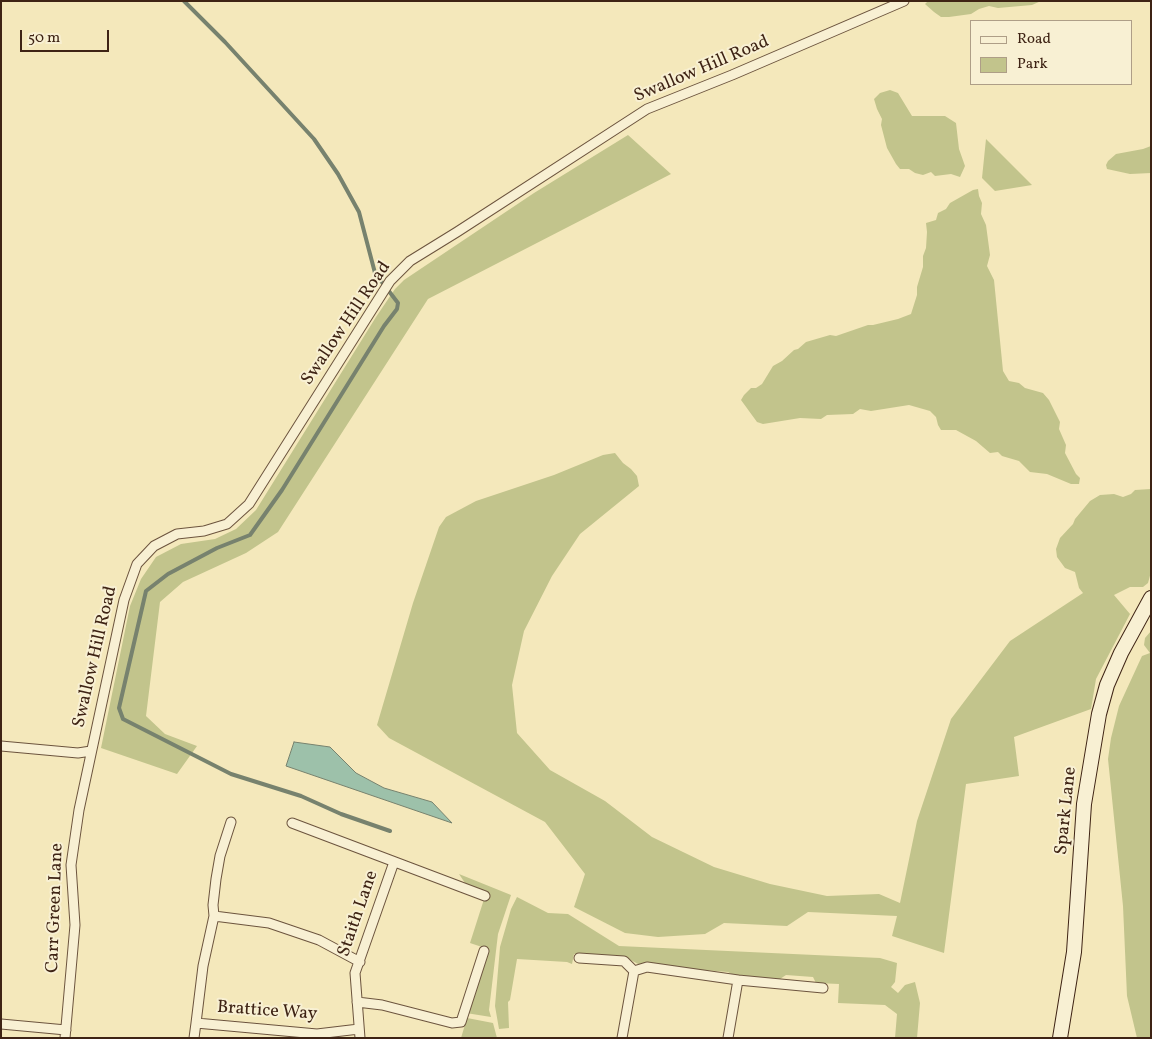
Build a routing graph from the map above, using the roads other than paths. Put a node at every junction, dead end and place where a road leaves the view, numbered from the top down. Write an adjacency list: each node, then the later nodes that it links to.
1 (904, 1): 4 (street, Swallow Hill Road)
2 (1151, 598): 24 (main road, Spark Lane)
3 (1, 746): 4 (street)
4 (90, 751): 20 (street, Carr Green Lane)
5 (231, 822): 9 (street, Brattice Way)
6 (292, 823): 7 (street, Staith Lane)
7 (394, 862): 8 (street, Staith Lane); 12 (street, Staith Lane)
8 (485, 896)
9 (214, 916): 12 (street); 17 (street, Brattice Way)
10 (484, 951): 16 (street)
11 (579, 958): 13 (street)
12 (360, 962): 16 (street, Staith Lane)
13 (634, 971): 14 (street); 22 (street)
14 (738, 980): 15 (street); 23 (street)
15 (823, 988)
16 (357, 1002): 19 (street, Staith Lane)
17 (196, 1023): 19 (street, Brattice Way); 21 (street)
18 (1, 1024): 20 (street)
19 (359, 1033)
20 (66, 1034)
21 (194, 1038)
22 (622, 1038)
23 (728, 1038)
24 (1060, 1038)

